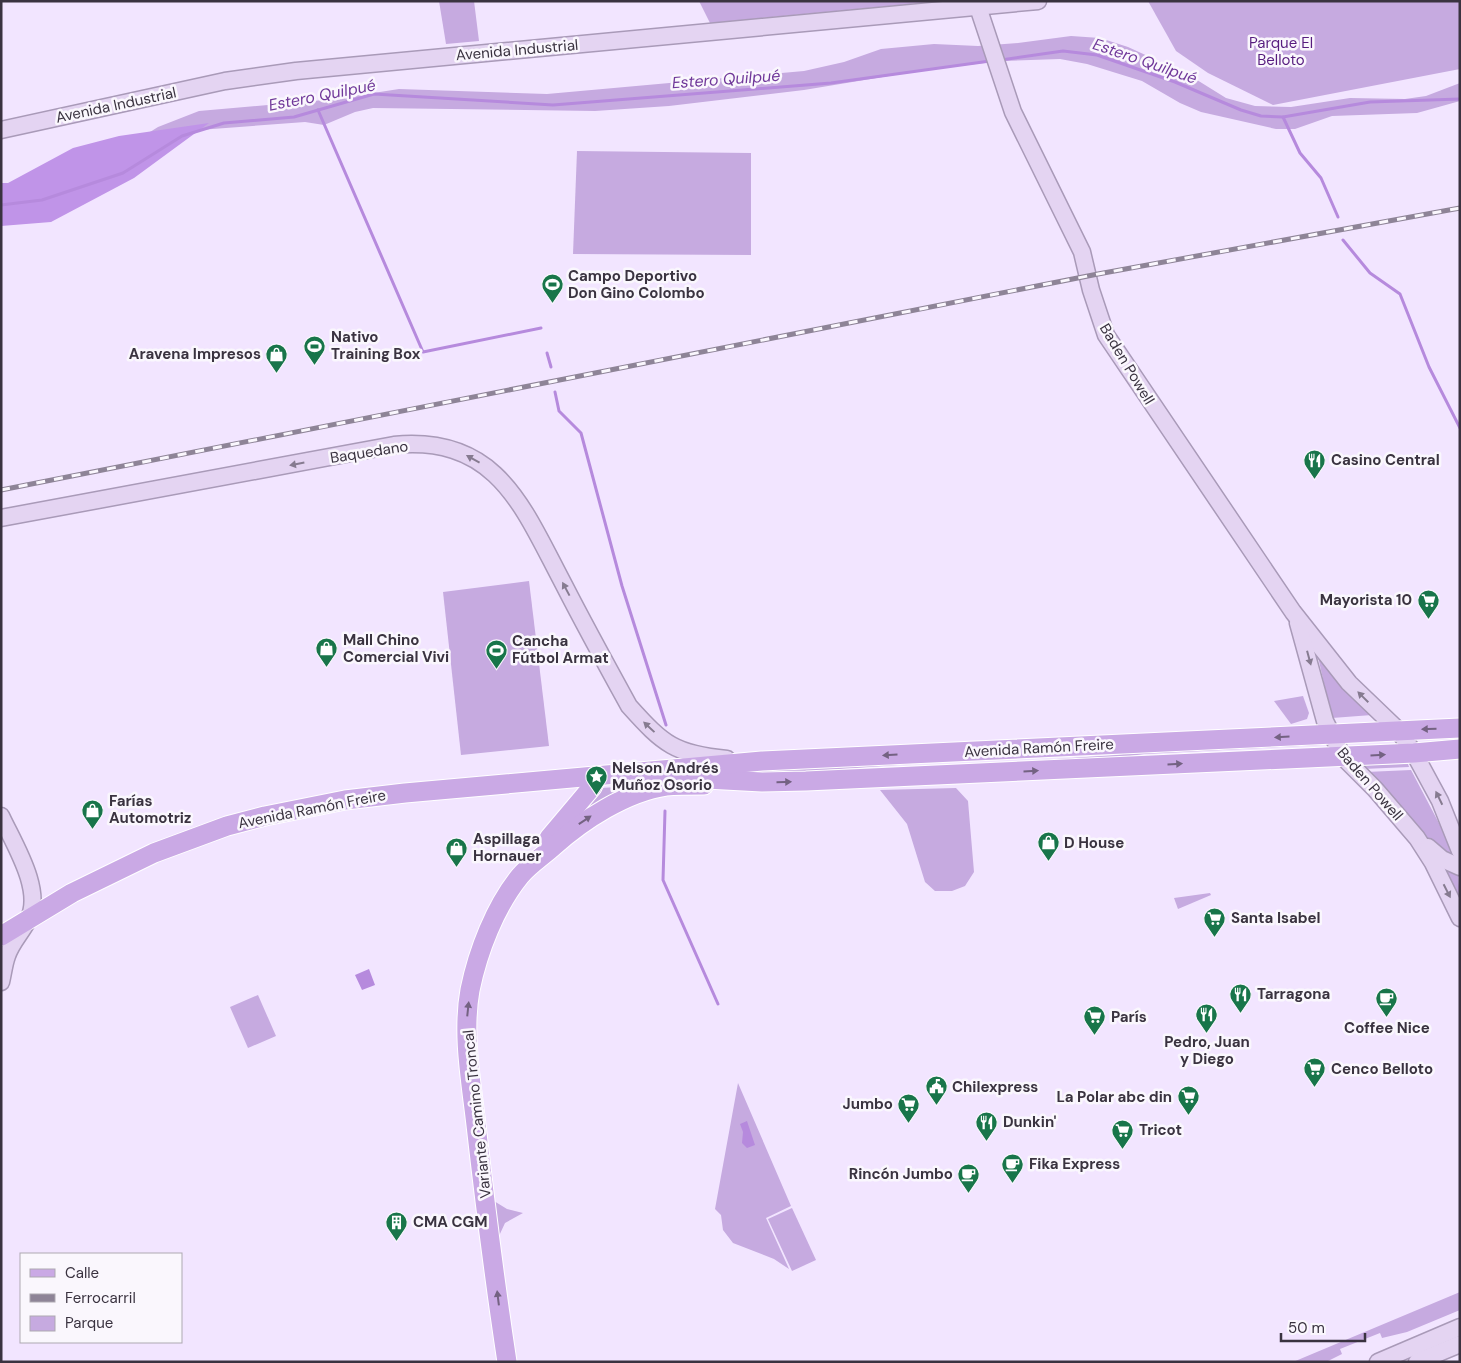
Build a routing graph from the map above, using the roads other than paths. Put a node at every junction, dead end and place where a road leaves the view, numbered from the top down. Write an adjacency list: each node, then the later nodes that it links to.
1 (1038, 1): 2 (street, Avenida Industrial)
2 (978, 7): 3 (street, Avenida Industrial); 5 (street, Baden Powell)
3 (1, 130)
4 (1, 518): 12 (street, Baquedano, one-way to 4)
5 (1294, 612): 7 (street, Baden Powell, one-way to 5); 8 (street, Baden Powell, one-way to 8)
6 (1460, 728): 7 (main road, Avenida Ramón Freire, one-way to 7)
7 (1398, 730): 8 (main road, Avenida Ramón Freire); 10 (street, Baden Powell)
8 (1331, 734): 11 (street, Baden Powell); 12 (main road, Avenida Ramón Freire, one-way to 12)
9 (1460, 749): 10 (main road, Avenida Ramón Freire)
10 (1414, 753): 11 (main road, Avenida Ramón Freire, one-way to 10); 18 (street, Baden Powell, one-way to 10)
11 (1343, 757): 15 (main road, Avenida Ramón Freire, one-way to 11); 17 (street, Baden Powell)
12 (762, 762): 13 (main road, Avenida Ramón Freire)
13 (619, 775): 14 (main road, Avenida Ramón Freire); 15 (main road, Avenida Ramón Freire)
14 (597, 777): 20 (main road); 22 (main road, Avenida Ramón Freire)
15 (762, 782): 20 (main road, Variante Camino Troncal, one-way to 15)
16 (1, 816): 22 (street)
17 (1417, 838): 19 (street); 21 (street, Baden Powell, one-way to 21)
18 (1460, 851)
19 (1460, 867)
20 (521, 874): 27 (main road, Variante Camino Troncal, one-way to 20)
21 (1460, 918)
22 (28, 920): 23 (main road, Avenida Ramón Freire); 24 (street)
23 (1, 936)
24 (1, 982)
25 (1460, 1327): 28 (street)
26 (1460, 1344): 29 (street)
27 (506, 1362)
28 (1378, 1362)
29 (1417, 1362)

